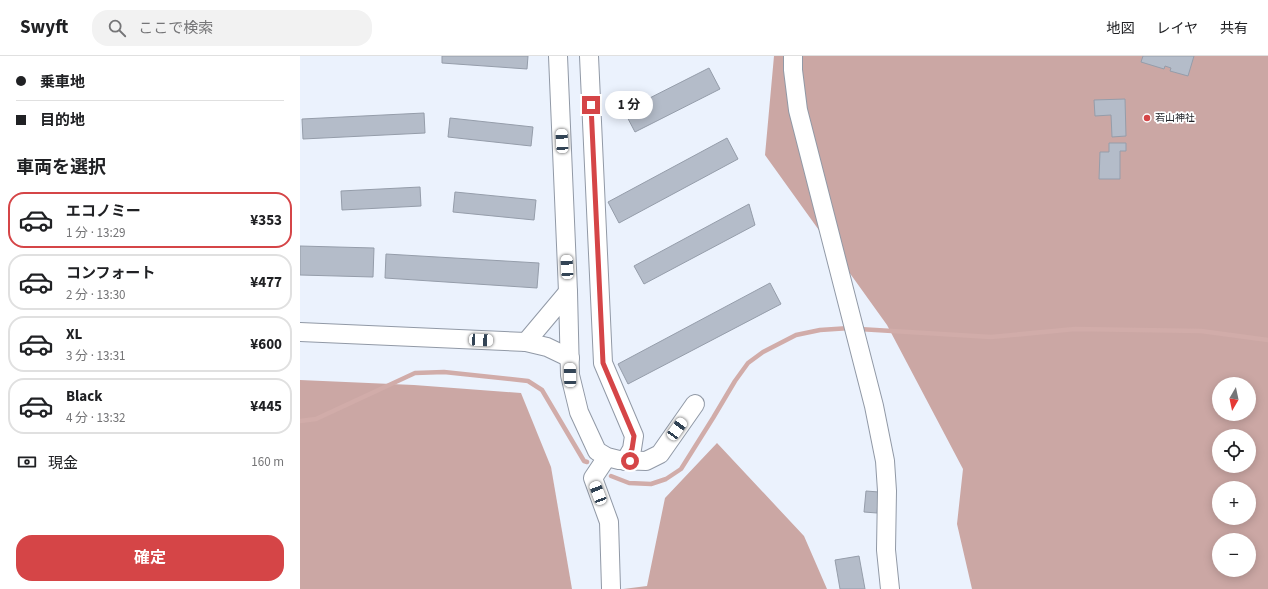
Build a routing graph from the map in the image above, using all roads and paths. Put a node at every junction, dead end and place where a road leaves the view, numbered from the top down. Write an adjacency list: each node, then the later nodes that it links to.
1 (558, 56): 4 (street)
2 (589, 56): 10 (street)
3 (794, 56): 12 (street)
4 (568, 292): 6 (street); 7 (street)
5 (300, 332): 6 (street)
6 (526, 342): 7 (street)
7 (570, 358): 9 (street)
8 (695, 404): 10 (street)
9 (607, 457): 10 (street); 11 (street)
10 (625, 461)
11 (611, 588)
12 (890, 589)

